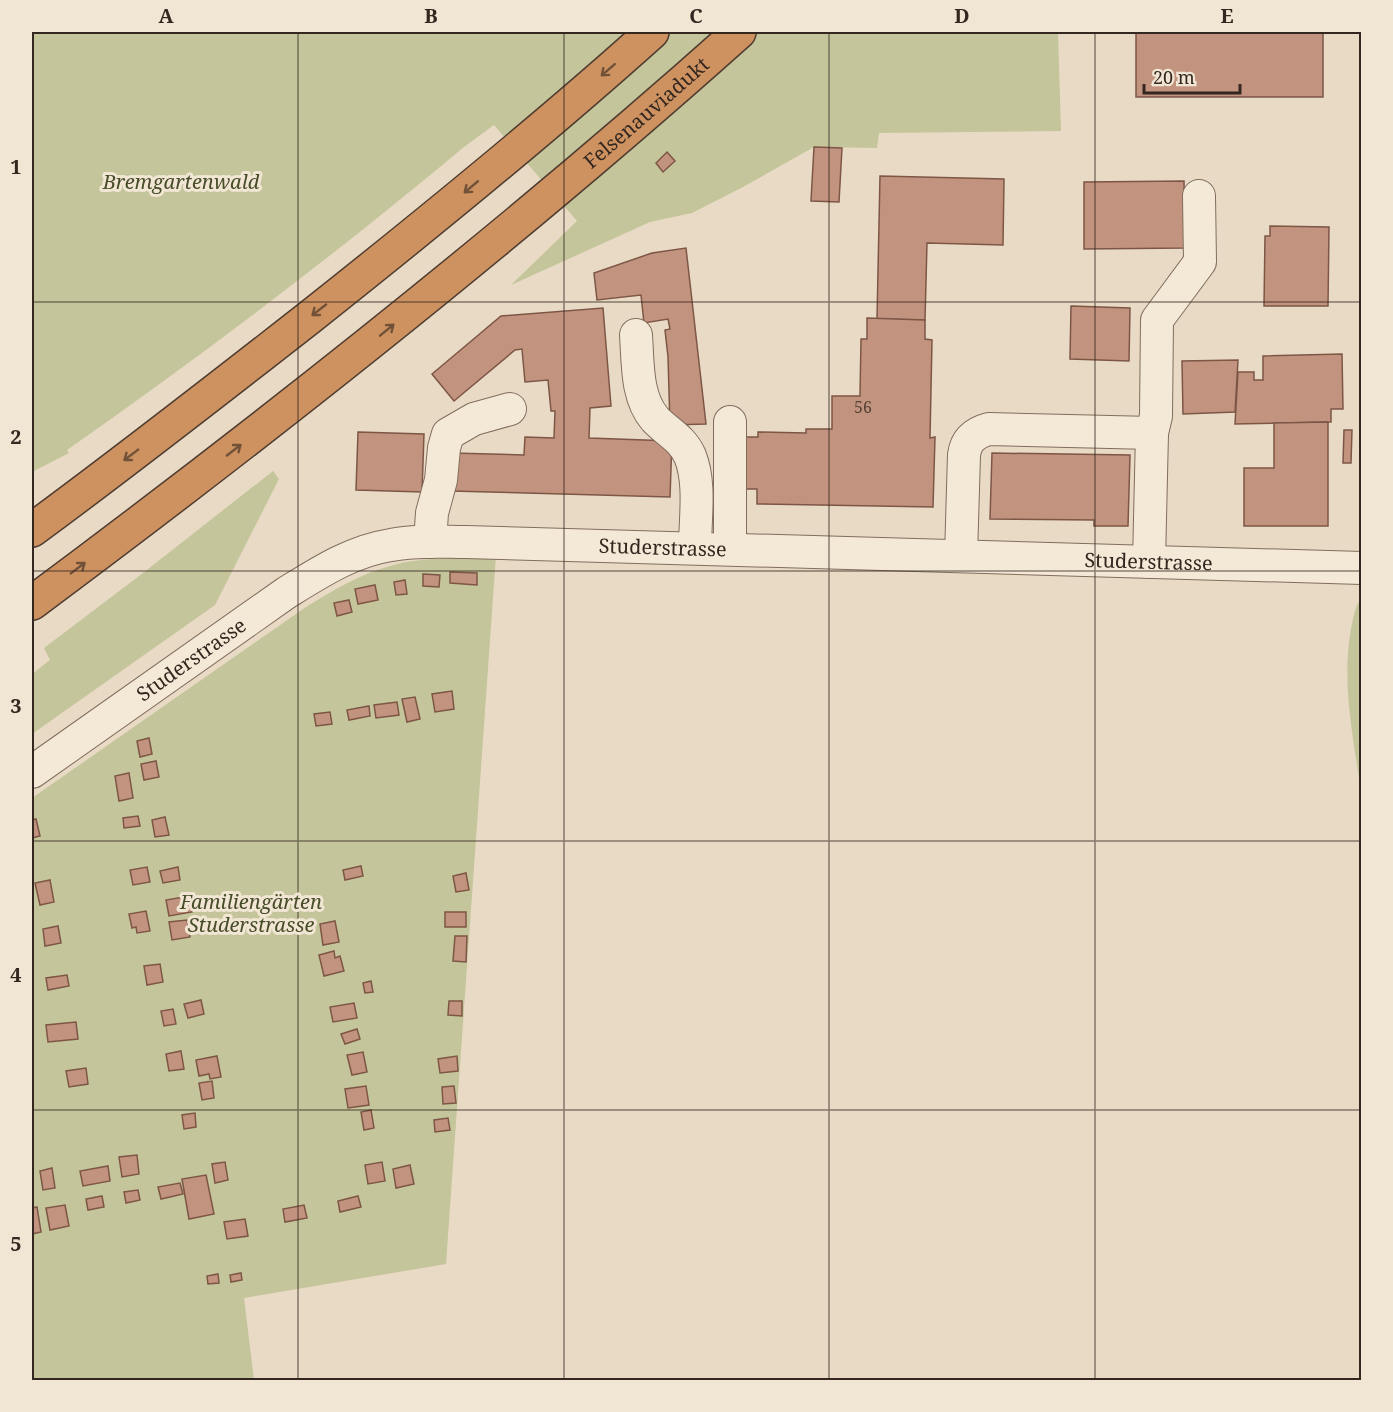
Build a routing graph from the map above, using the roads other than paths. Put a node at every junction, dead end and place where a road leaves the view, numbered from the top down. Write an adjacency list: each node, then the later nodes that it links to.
1 (652, 32): 8 (highway, one-way to 8)
2 (739, 32): 15 (highway, Felsenauviadukt, one-way to 2)
3 (1199, 196): 7 (street)
4 (636, 335): 10 (street)
5 (510, 409): 9 (street)
6 (730, 422): 11 (street)
7 (1152, 433): 12 (street); 13 (street)
8 (32, 530)
9 (430, 542): 10 (street, Studerstrasse); 16 (street, Studerstrasse)
10 (695, 548): 11 (street, Studerstrasse)
11 (730, 549): 12 (street, Studerstrasse)
12 (962, 556): 13 (street, Studerstrasse)
13 (1149, 562): 14 (street, Studerstrasse)
14 (1362, 568)
15 (32, 603)
16 (32, 772)

